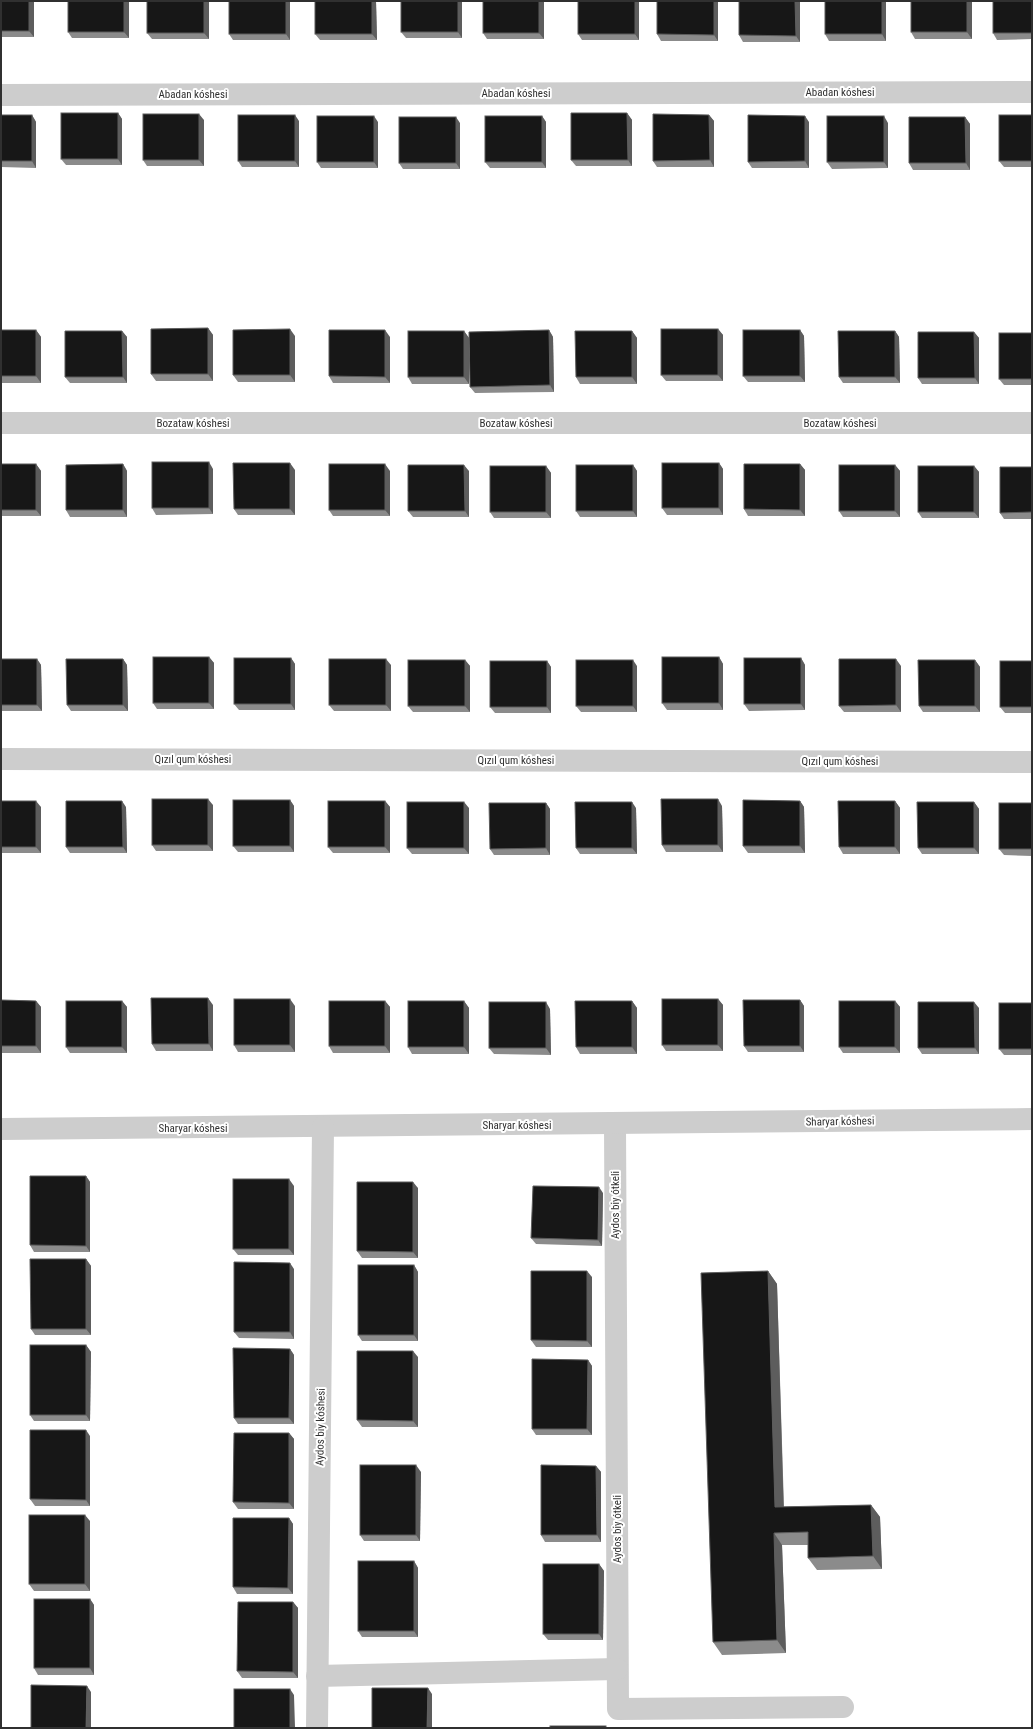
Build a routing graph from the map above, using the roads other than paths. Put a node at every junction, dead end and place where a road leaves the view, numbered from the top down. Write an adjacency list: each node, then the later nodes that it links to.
1 (1032, 92): 2 (street, Abadan kóshesi)
2 (1, 95)
3 (1, 423): 4 (street, Bozataw kóshesi)
4 (1032, 423)
5 (1, 759): 6 (street, Qızıl qum kóshesi)
6 (1032, 762)
7 (1032, 1119): 8 (street, Sharyar kóshesi)
8 (615, 1124): 9 (street, Sharyar kóshesi); 11 (street, Aydos biy ótkeli)
9 (323, 1126): 10 (street, Sharyar kóshesi); 12 (street, Aydos biy kóshesi)
10 (1, 1129)
11 (617, 1669): 12 (street); 13 (street, Aydos biy ótkeli)
12 (318, 1676): 14 (street, Aydos biy kóshesi)
13 (843, 1707)
14 (317, 1728)

